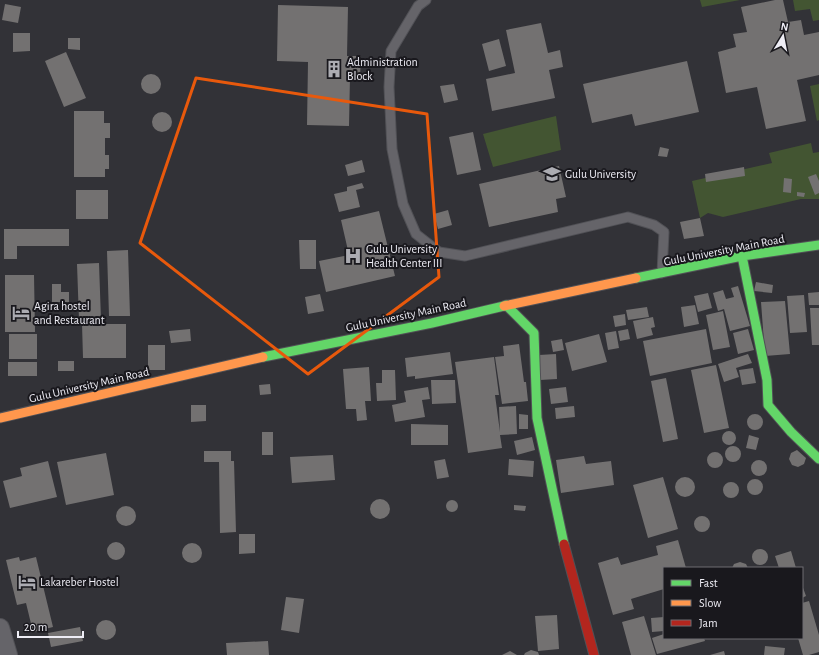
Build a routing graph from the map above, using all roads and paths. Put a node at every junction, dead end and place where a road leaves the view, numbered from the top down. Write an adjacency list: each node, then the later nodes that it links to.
1 (426, 0): 4 (lane)
2 (819, 245): 3 (street, Gulu University Main Road)
3 (742, 256): 4 (street, Gulu University Main Road); 7 (street)
4 (662, 274): 5 (street, Gulu University Main Road)
5 (506, 305): 6 (street, Gulu University Main Road); 10 (street)
6 (0, 418)
7 (819, 459)
8 (0, 628): 9 (street)
9 (8, 655)
10 (594, 655)

